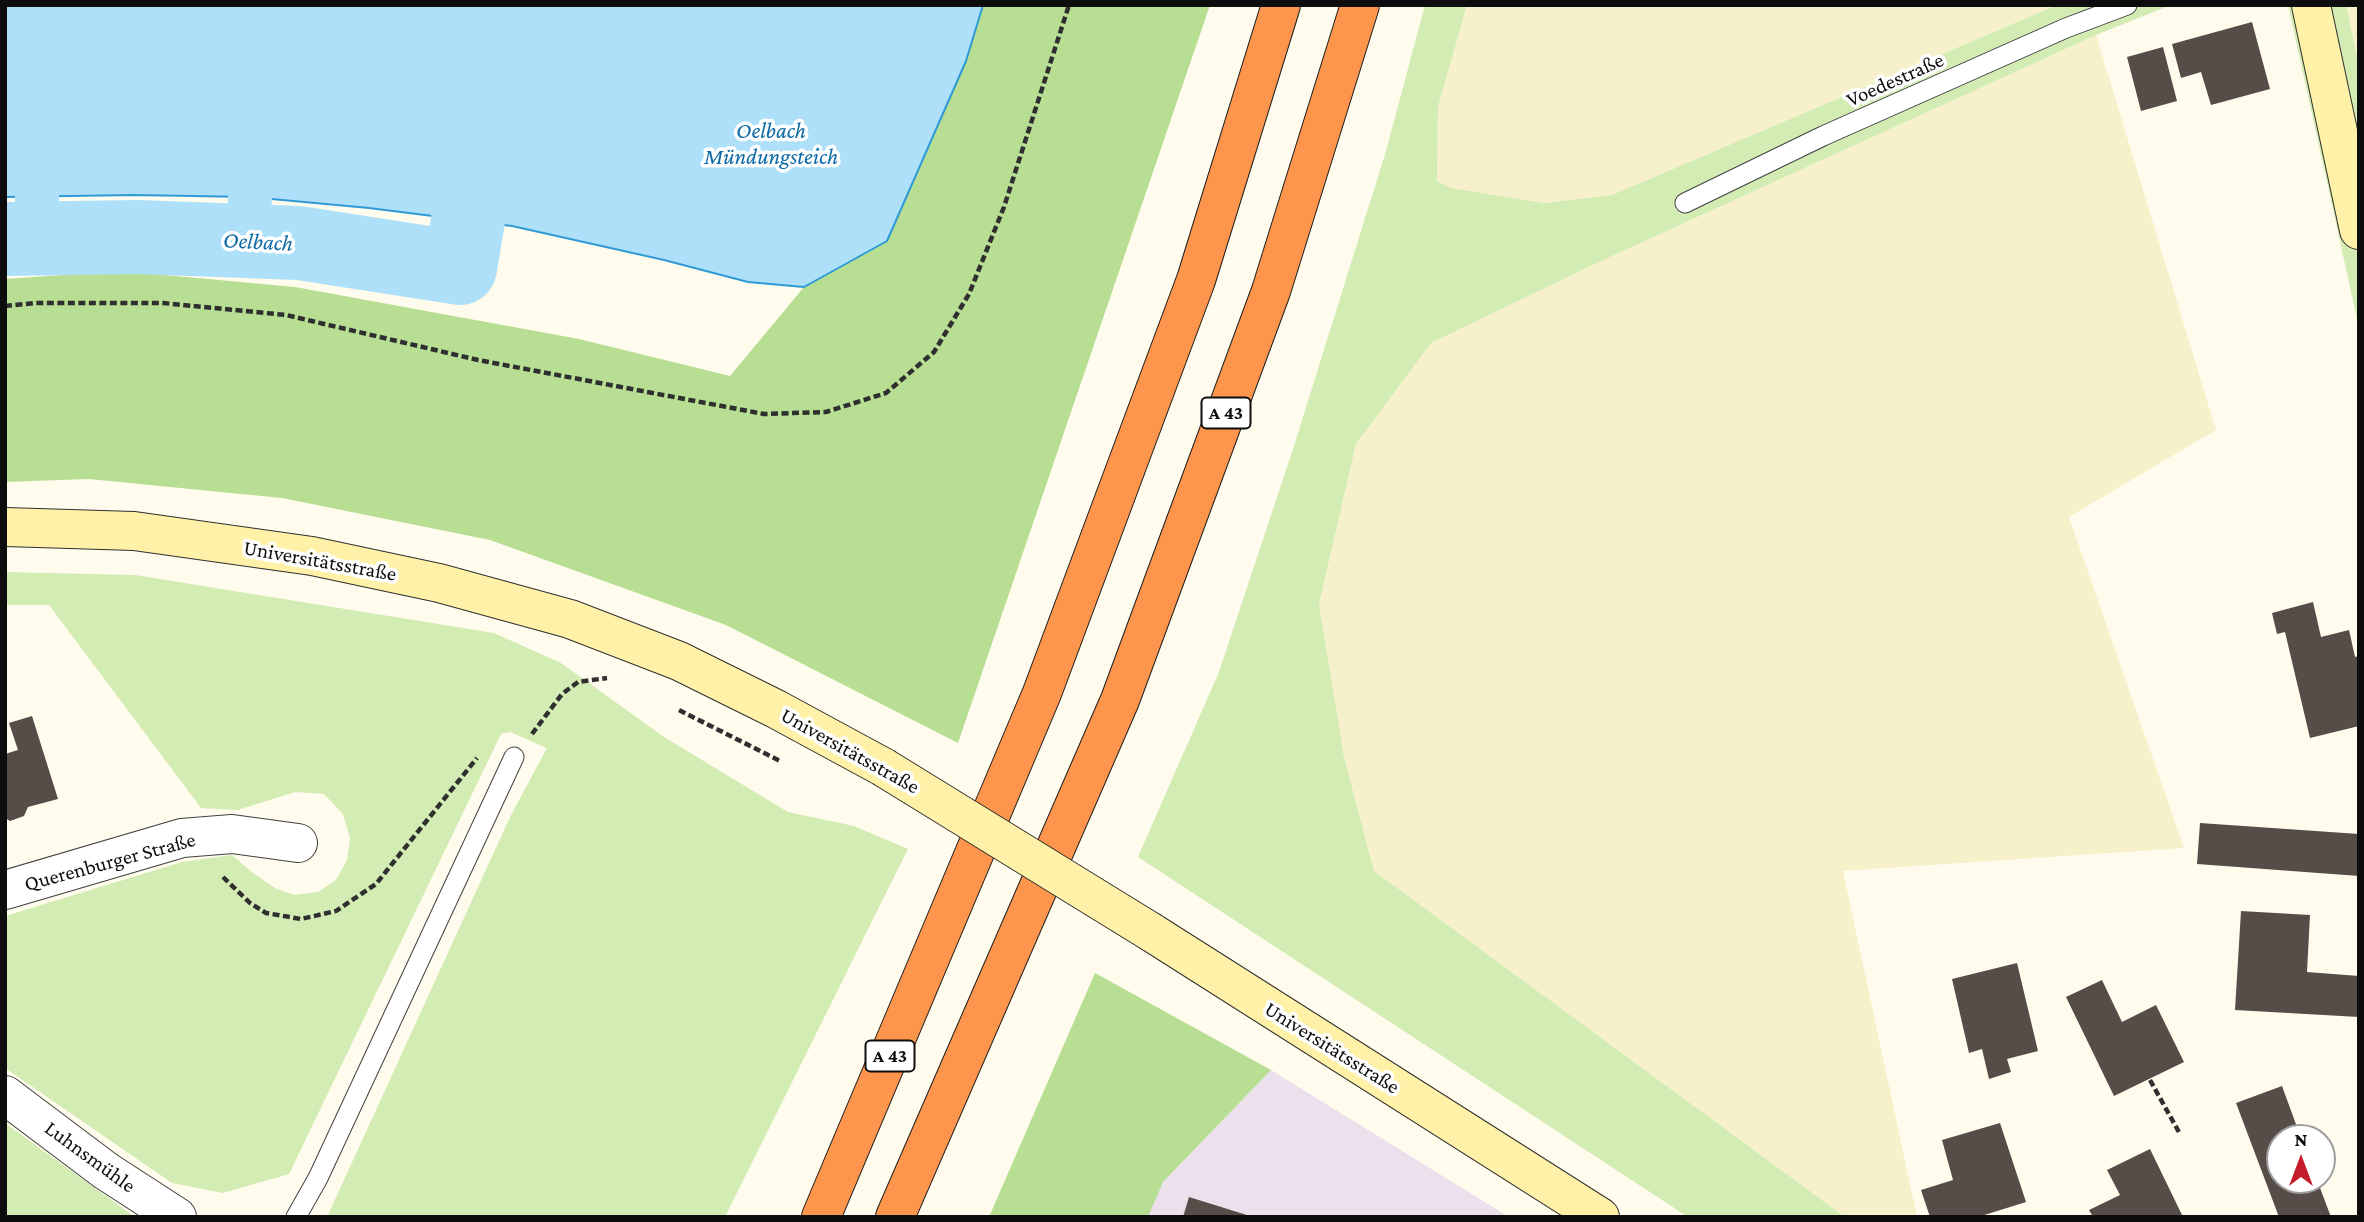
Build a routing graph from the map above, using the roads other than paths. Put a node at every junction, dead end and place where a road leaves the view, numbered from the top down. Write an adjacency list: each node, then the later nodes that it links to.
1 (1281, 5): 14 (highway, A 43)
2 (1360, 5): 15 (highway, A 43)
3 (2127, 5): 5 (lane, Voedestraße)
4 (2311, 5): 6 (street)
5 (1685, 203)
6 (2359, 230)
7 (5, 527): 16 (street, Universitätsstraße, bridge)
8 (514, 757): 13 (lane)
9 (298, 843): 10 (street, Querenburger Straße)
10 (5, 890)
11 (5, 1095): 12 (street, Luhnsmühle)
12 (177, 1217)
13 (296, 1217)
14 (821, 1217)
15 (895, 1217)
16 (1600, 1217)

